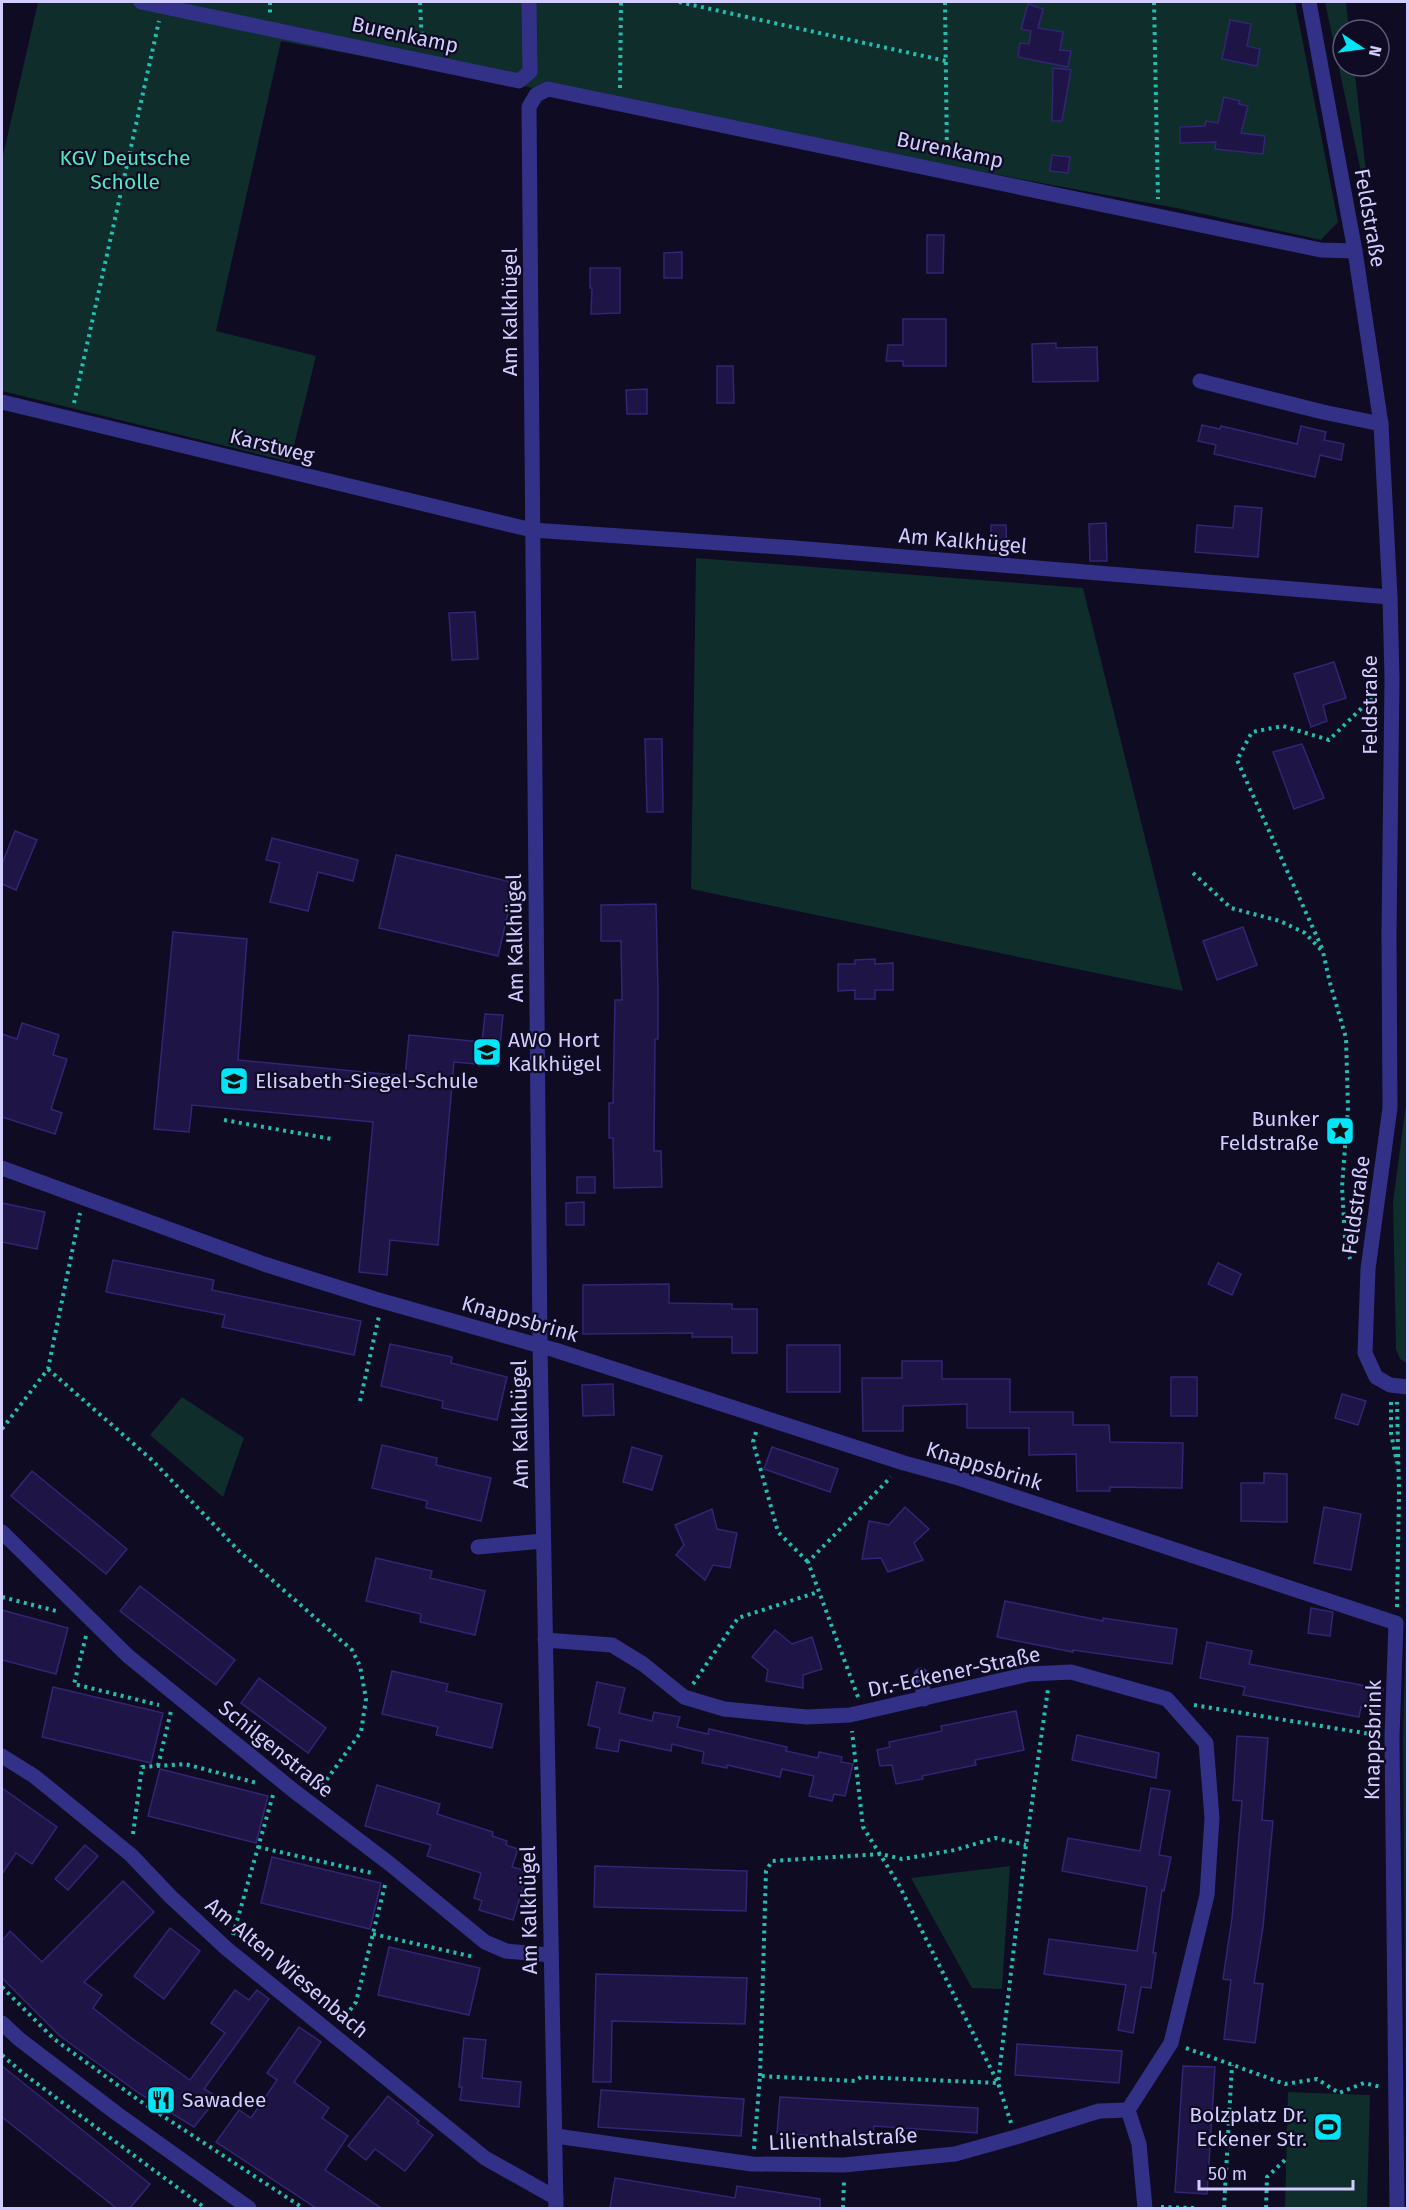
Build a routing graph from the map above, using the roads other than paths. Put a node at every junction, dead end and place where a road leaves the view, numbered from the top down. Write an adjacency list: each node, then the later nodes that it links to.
1 (141, 2): 2 (street, Burenkamp)
2 (528, 2)
3 (1309, 2): 5 (street, Feldstraße)
4 (536, 95): 5 (street, Burenkamp); 9 (street, Am Kalkhügel)
5 (1355, 251): 8 (street, Feldstraße)
6 (1200, 381): 8 (street)
7 (2, 402): 9 (street, Karstweg)
8 (1381, 424): 10 (street, Feldstraße)
9 (532, 530): 10 (street, Am Kalkhügel); 12 (street, Am Kalkhügel)
10 (1390, 597): 13 (street, Feldstraße)
11 (2, 1168): 12 (street, Knappsbrink)
12 (540, 1346): 15 (street, Am Kalkhügel); 28 (street, Knappsbrink)
13 (1398, 1386)
14 (2, 1532): 21 (street, Schilgenstraße)
15 (543, 1541): 16 (street); 17 (street, Am Kalkhügel)
16 (478, 1546)
17 (545, 1640): 19 (street, Dr.-Eckener-Straße); 21 (street, Am Kalkhügel)
18 (921, 1675): 19 (street)
19 (924, 1699): 23 (street, Dr.-Eckener-Straße)
20 (2, 1756): 25 (street, Am Alten Wiesenbach)
21 (550, 1954): 24 (street, Am Kalkhügel)
22 (2, 2023): 27 (street)
23 (1128, 2110): 24 (street, Lilienthalstraße); 26 (street)
24 (556, 2136): 25 (street, Am Kalkhügel)
25 (556, 2203)
26 (1145, 2207)
27 (249, 2208)
28 (1397, 2208)

